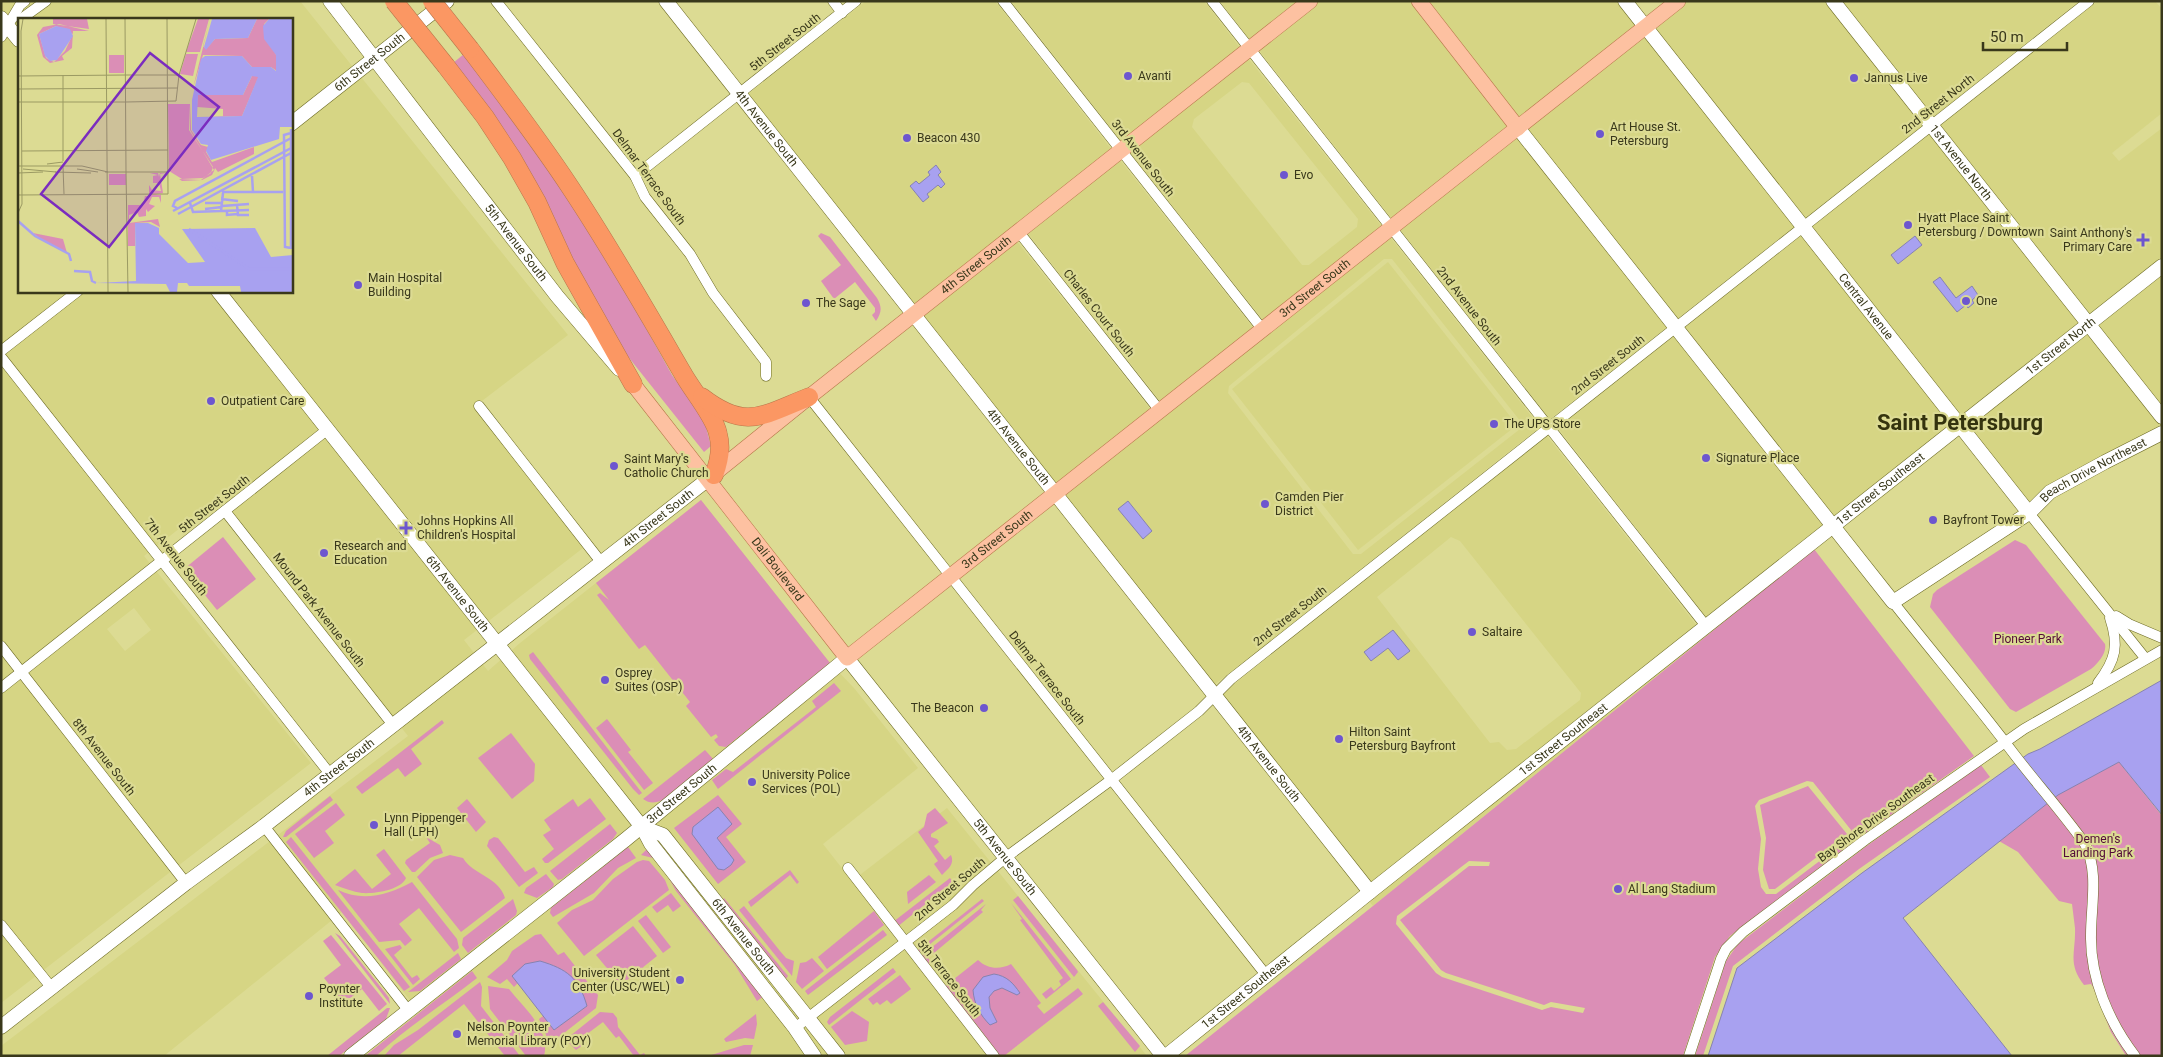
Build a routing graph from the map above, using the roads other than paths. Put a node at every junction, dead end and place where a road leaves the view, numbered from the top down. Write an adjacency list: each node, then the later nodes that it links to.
1 (25, 1): 21 (street)
2 (46, 1): 20 (street)
3 (330, 1): 25 (street, 5th Avenue South)
4 (394, 1): 45 (highway, bridge)
5 (432, 1): 46 (highway, bridge)
6 (447, 1): 25 (street, 6th Street South)
7 (496, 1): 31 (street, Delmar Terrace South)
8 (666, 1): 26 (street, 4th Avenue South)
9 (833, 1): 19 (street)
10 (856, 1): 19 (street, 5th Street South)
11 (1003, 1): 30 (street, 3rd Avenue South)
12 (1212, 1): 24 (street, 2nd Avenue South)
13 (1310, 1): 24 (main road, 4th Street South)
14 (1419, 1): 29 (main road)
15 (1625, 1): 22 (street, Central Avenue)
16 (1678, 1): 22 (main road, 3rd Street South)
17 (1833, 1): 28 (street, 1st Avenue North)
18 (2089, 1): 28 (street, 2nd Street North)
19 (842, 13): 26 (street, 5th Street South)
20 (20, 18)
21 (9, 25): 23 (street)
22 (1646, 27): 29 (main road, 3rd Street South); 32 (street, Central Avenue)
23 (18, 38)
24 (1250, 49): 30 (main road, 4th Street South); 33 (street, 2nd Avenue South)
25 (374, 60): 27 (street, 6th Street South); 45 (street, 5th Avenue South)
26 (739, 94): 31 (street, 5th Street South); 38 (street, 4th Avenue South)
27 (292, 123)
28 (1931, 126): 32 (street, 2nd Street North); 39 (street, 1st Avenue North)
29 (1518, 128): 33 (main road, 3rd Street South); 40 (street)
30 (1121, 150): 34 (main road, 4th Street South); 41 (street, 3rd Avenue South)
31 (635, 176): 44 (street, Delmar Terrace South)
32 (1803, 227): 40 (street, 2nd Street South); 51 (street, Central Avenue)
33 (1391, 228): 41 (main road, 3rd Street South); 52 (street, 2nd Avenue South)
34 (1018, 231): 38 (main road, 4th Street South); 49 (street, Charles Court South)
35 (2162, 266): 39 (street, 1st Street North)
36 (77, 292): 42 (street)
37 (219, 292): 53 (street, 6th Avenue South)
38 (913, 314): 47 (main road, 4th Street South); 56 (street, 4th Avenue South)
39 (2088, 324): 50 (street, 1st Avenue North); 51 (street, 1st Street North)
40 (1675, 328): 52 (street, 2nd Street South); 59 (street)
41 (1262, 330): 49 (main road, 3rd Street South)
42 (1, 351)
43 (1, 357): 60 (street, 7th Avenue South)
44 (766, 376)
45 (633, 384): 55 (main road, 5th Avenue South)
46 (694, 390): 47 (highway); 55 (highway)
47 (809, 397): 55 (main road, 4th Street South); 62 (street, Delmar Terrace South)
48 (479, 406): 61 (street)
49 (1160, 411): 56 (main road, 3rd Street South)
50 (2162, 417)
51 (1960, 425): 58 (street, Central Avenue); 59 (street, 1st Street Southeast)
52 (1549, 428): 65 (street, 2nd Avenue South); 75 (street, 2nd Street South)
53 (328, 429): 57 (street, 5th Street South); 67 (street, 6th Avenue South)
54 (2162, 433): 58 (street, Beach Drive Northeast)
55 (710, 477): 61 (street, 4th Street South); 70 (main road, Dali Boulevard)
56 (1055, 494): 62 (main road, 3rd Street South); 75 (street, 4th Avenue South)
57 (225, 511): 60 (street, 5th Street South); 76 (street, Mound Park Avenue South)
58 (2029, 513): 63 (street, Beach Drive Northeast); 64 (street, Central Avenue)
59 (1832, 527): 63 (street); 65 (street, 1st Street Southeast)
60 (162, 560): 72 (street, 5th Street South); 78 (street, 7th Avenue South)
61 (602, 562): 67 (street, 4th Street South)
62 (951, 576): 70 (main road, 3rd Street South); 79 (street, Delmar Terrace South)
63 (1893, 602): 77 (street)
64 (2107, 610): 66 (street, Central Avenue); 71 (street, Central Avenue); 74 (street, Central Avenue)
65 (1706, 626): 85 (street, 1st Street Southeast)
66 (2162, 638)
67 (498, 644): 76 (street, 4th Street South); 81 (street, 6th Avenue South)
68 (1, 646): 72 (street, 8th Avenue South)
69 (2162, 650): 71 (street, Bay Shore Drive Southeast)
70 (847, 658): 81 (street, 3rd Street South); 82 (street, 5th Avenue South)
71 (2145, 658): 74 (street, Bay Shore Drive Southeast)
72 (22, 672): 73 (street, 5th Street South); 84 (street, 8th Avenue South)
73 (1, 688)
74 (2094, 688): 77 (street, Bay Shore Drive Southeast)
75 (1215, 696): 79 (street, 2nd Street South); 85 (street, 4th Avenue South)
76 (393, 725): 78 (street, 4th Street South)
77 (2005, 741): 99 (street, Bay Shore Drive Southeast); 100 (street)
78 (330, 774): 80 (street, 4th Street South)
79 (1111, 780): 82 (street, 2nd Street South); 88 (street, Delmar Terrace South)
80 (264, 826): 84 (street, 4th Street South); 90 (street)
81 (642, 827): 90 (street, 3rd Street South); 91 (street, 6th Avenue South); 93 (street, 6th Avenue South)
82 (1005, 858): 87 (street, 2nd Street South); 98 (street, 5th Avenue South)
83 (848, 868): 87 (street, 5th Terrace South)
84 (186, 883): 89 (street, 4th Street South)
85 (1370, 892): 88 (street, 1st Street Southeast)
86 (1, 925): 89 (street)
87 (906, 944): 91 (street, 2nd Street South); 97 (street, 5th Terrace South)
88 (1266, 974): 98 (street, 1st Street Southeast)
89 (51, 987): 92 (street, 4th Street South)
90 (408, 1010): 94 (street, 3rd Street South)
91 (808, 1017): 93 (street, 2nd Street South); 96 (street, 6th Avenue South)
92 (1, 1027)
93 (795, 1028): 95 (street, 6th Avenue South)
94 (351, 1056)
95 (814, 1056)
96 (838, 1056)
97 (994, 1056)
98 (1165, 1056)
99 (1689, 1056)
100 (2135, 1056)

